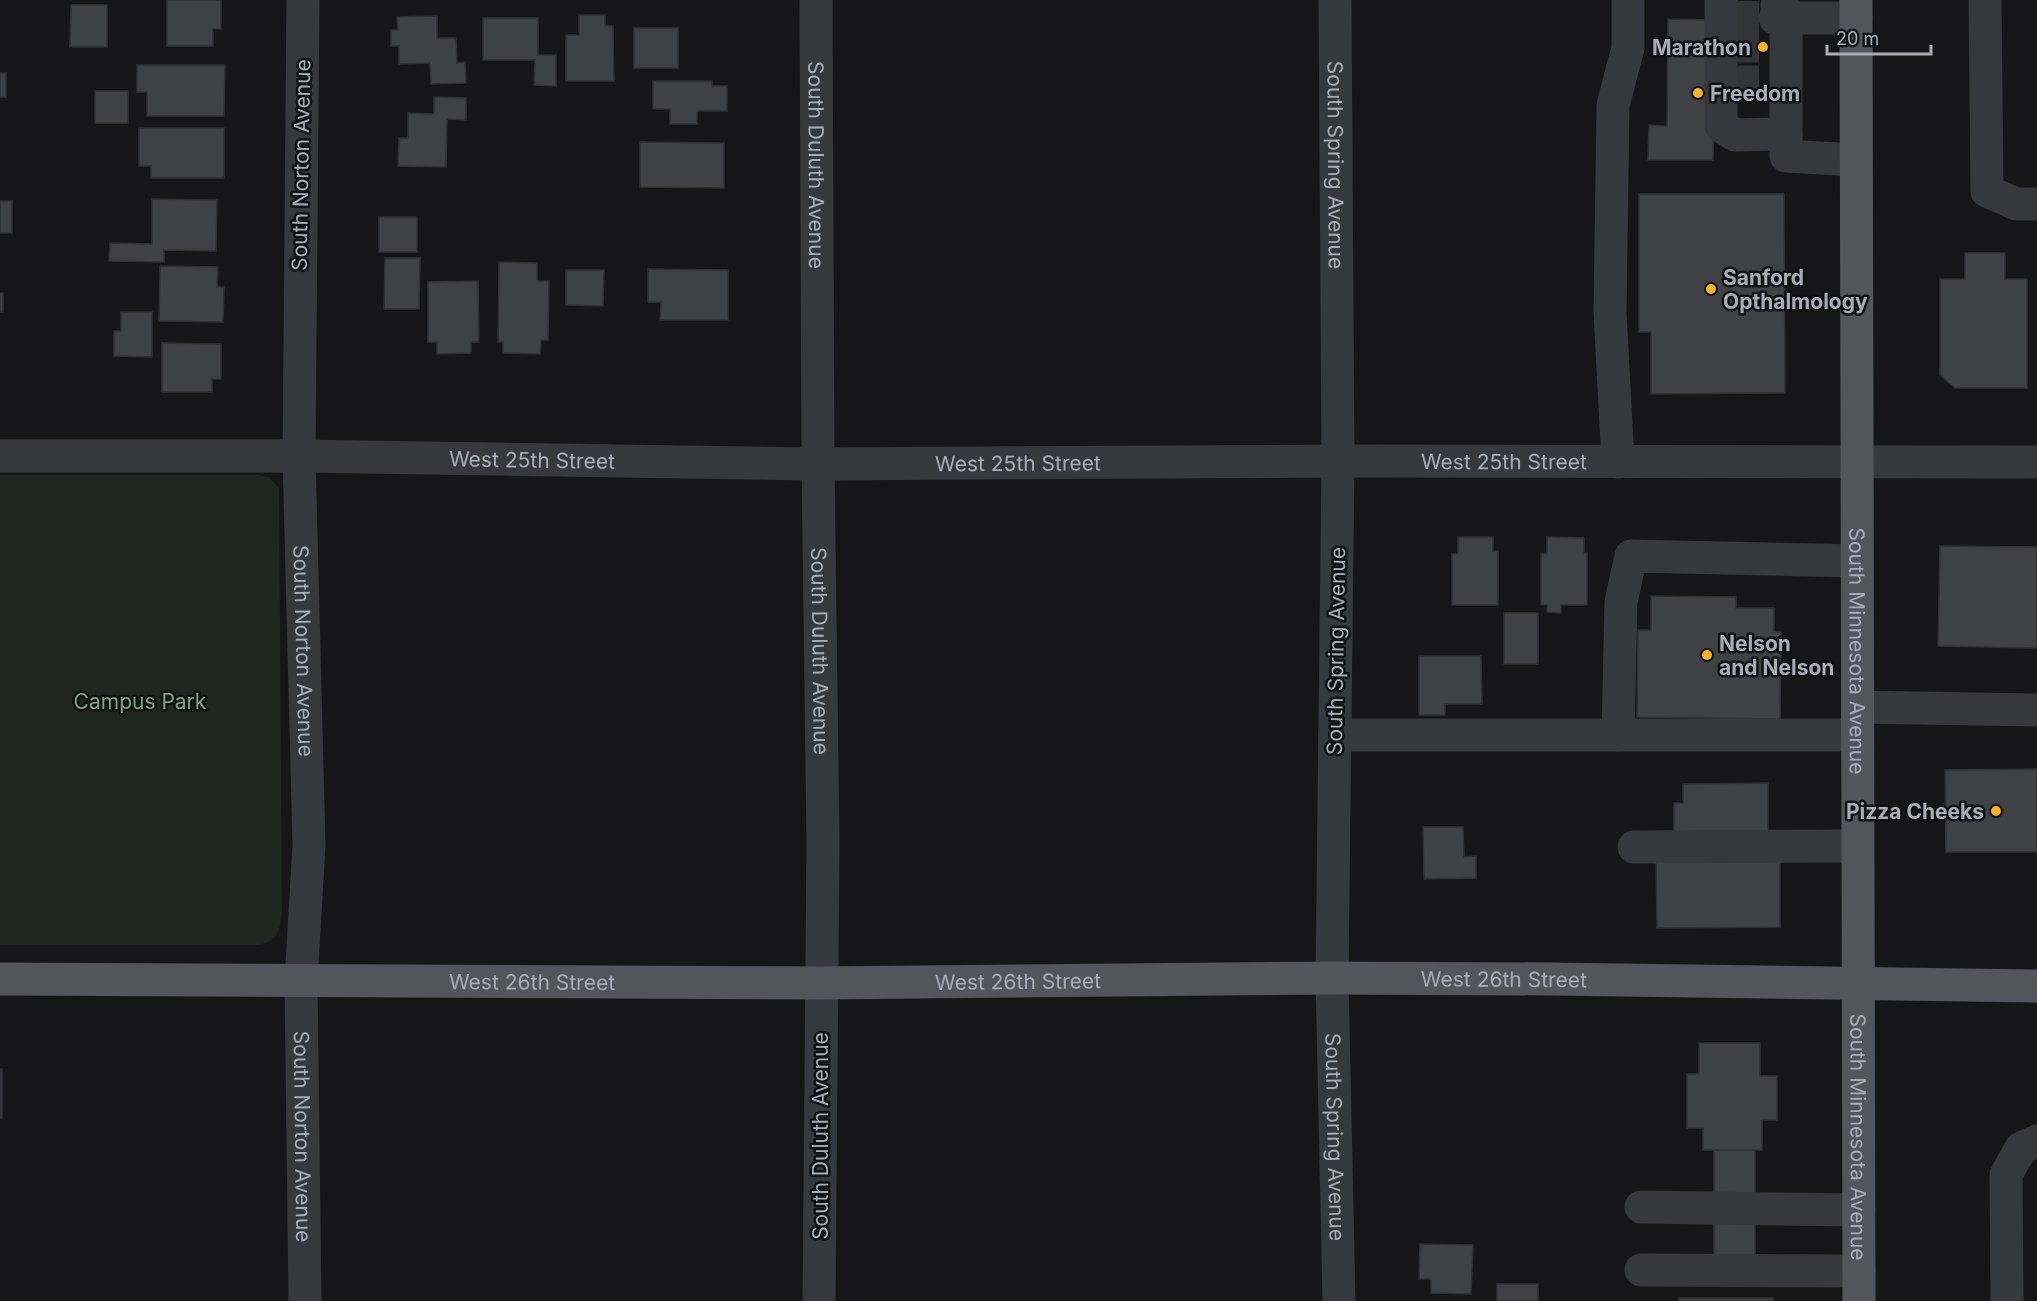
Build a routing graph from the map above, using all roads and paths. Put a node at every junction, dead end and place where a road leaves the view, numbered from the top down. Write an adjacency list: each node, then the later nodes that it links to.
1 (303, 0): 12 (street, South Norton Avenue)
2 (816, 0): 17 (street, South Duluth Avenue)
3 (1335, 0): 13 (street, South Spring Avenue)
4 (1628, 0): 14 (street)
5 (1985, 0): 10 (street)
6 (1856, 9): 8 (street); 9 (main road, South Minnesota Avenue)
7 (1723, 25): 8 (street)
8 (1786, 134): 9 (street)
9 (1856, 160): 16 (main road, South Minnesota Avenue)
10 (2037, 204)
11 (0, 456): 12 (street, West 25th Street)
12 (298, 456): 17 (street, West 25th Street); 27 (street, South Norton Avenue)
13 (1338, 461): 14 (street, West 25th Street); 17 (street, West 25th Street); 21 (street, South Spring Avenue)
14 (1618, 462): 16 (street, West 25th Street)
15 (2037, 462): 16 (street, West 25th Street)
16 (1856, 463): 18 (main road, South Minnesota Avenue)
17 (818, 464): 28 (street, South Duluth Avenue)
18 (1857, 561): 20 (main road, South Minnesota Avenue); 22 (street)
19 (2037, 710): 20 (street)
20 (1858, 721): 22 (street); 23 (main road, South Minnesota Avenue)
21 (1335, 735): 22 (street); 25 (street, South Spring Avenue)
22 (1618, 735)
23 (1857, 846): 24 (street); 29 (main road, South Minnesota Avenue)
24 (1634, 847)
25 (1332, 978): 28 (main road, West 26th Street); 29 (main road, West 26th Street); 38 (street, South Spring Avenue)
26 (0, 979): 27 (main road, West 26th Street)
27 (302, 981): 28 (main road, West 26th Street); 36 (street, South Norton Avenue)
28 (821, 983): 37 (street, South Duluth Avenue)
29 (1858, 983): 30 (main road, West 26th Street); 33 (main road, South Minnesota Avenue)
30 (2037, 986)
31 (2037, 1141): 39 (street)
32 (1641, 1208): 33 (street)
33 (1859, 1210): 35 (main road, South Minnesota Avenue)
34 (1641, 1270): 35 (street)
35 (1859, 1286)
36 (305, 1301)
37 (819, 1301)
38 (1339, 1301)
39 (2007, 1301)

